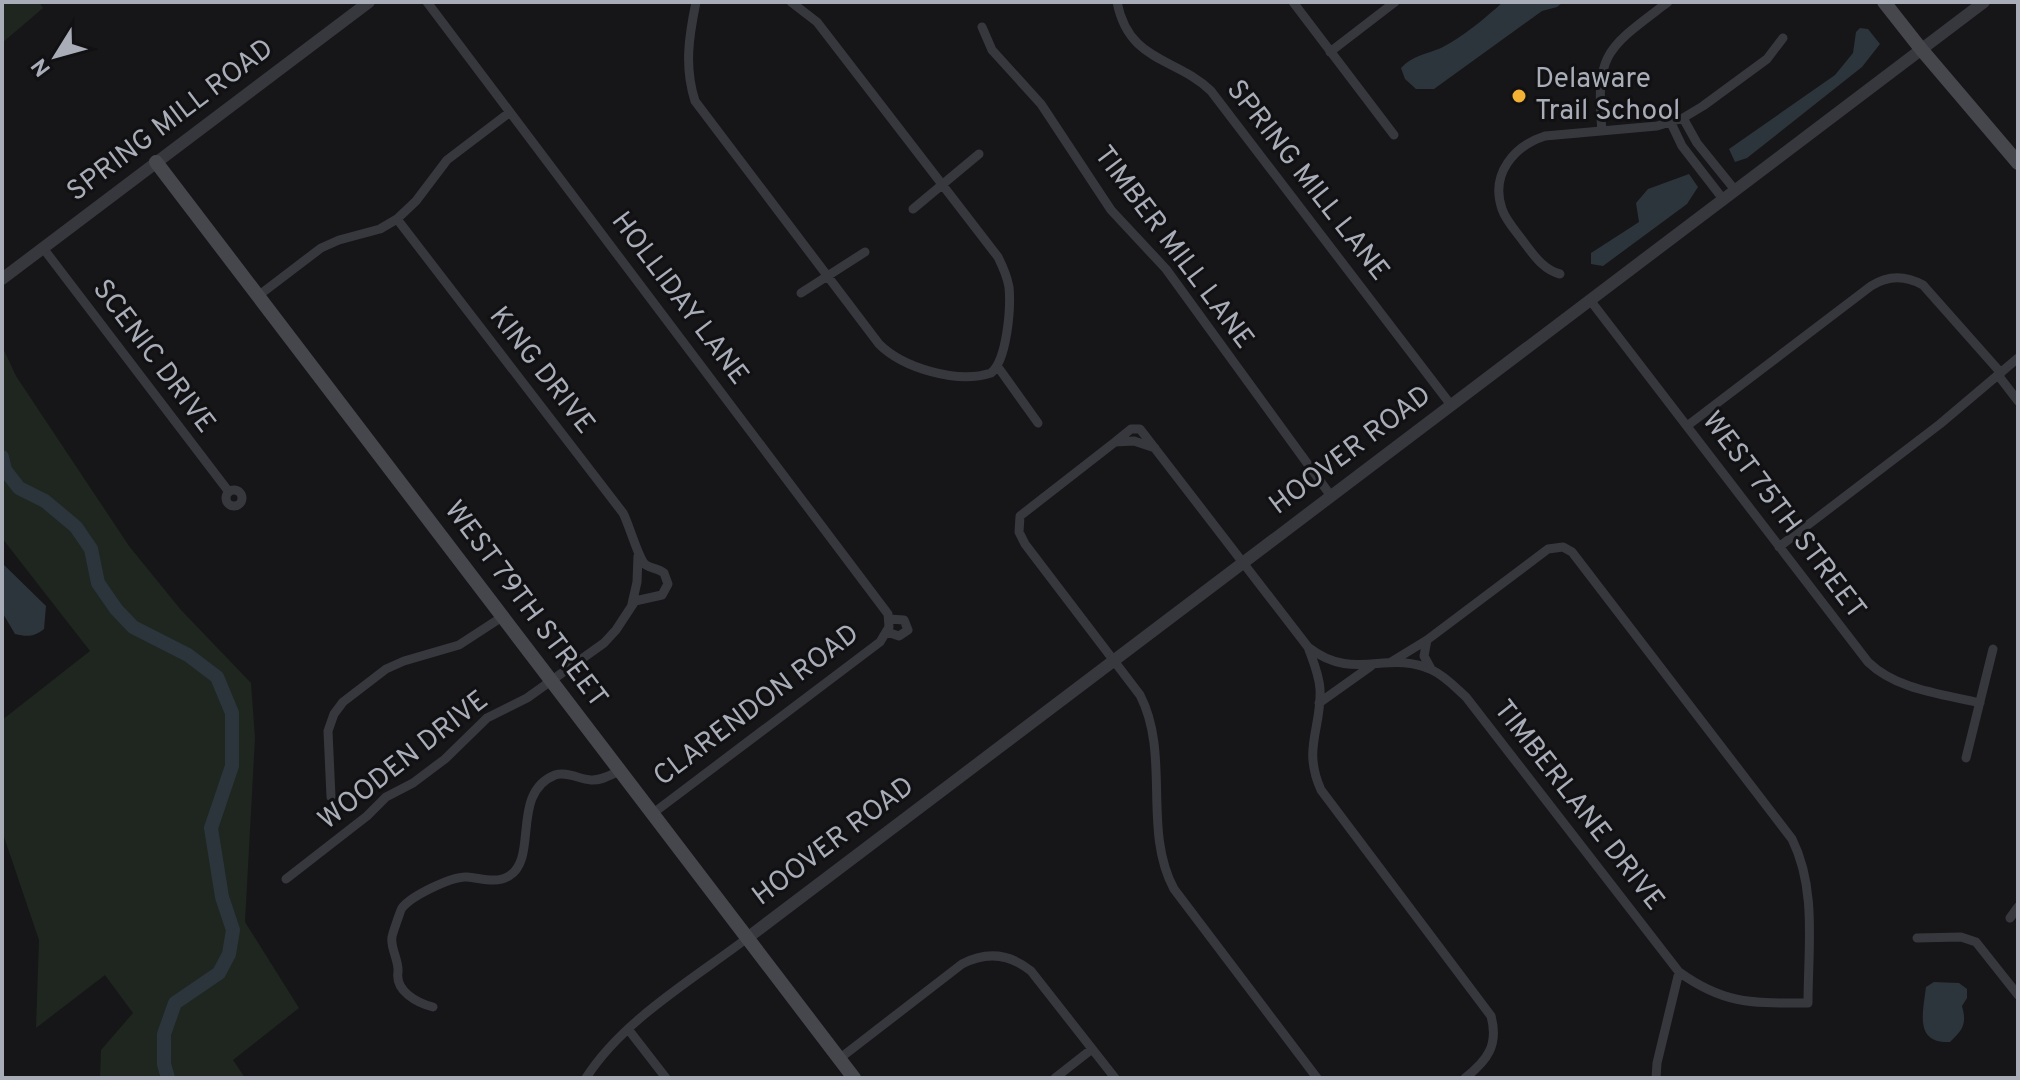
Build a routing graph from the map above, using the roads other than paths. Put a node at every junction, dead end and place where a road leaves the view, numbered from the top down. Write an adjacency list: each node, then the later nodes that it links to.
1 (369, 2): 21 (street, SPRING MILL ROAD)
2 (427, 2): 15 (street, HOLLIDAY LANE)
3 (696, 2): 31 (street)
4 (791, 2): 23 (street)
5 (1117, 2): 40 (street, SPRING MILL LANE)
6 (1293, 2): 14 (street)
7 (1395, 2): 14 (street)
8 (1668, 2): 18 (street)
9 (1884, 2): 13 (main road)
10 (1984, 2): 13 (street, HOOVER ROAD)
11 (982, 27): 46 (street, TIMBER MILL LANE)
12 (1783, 38): 16 (street)
13 (1921, 49): 22 (main road); 24 (street, HOOVER ROAD)
14 (1330, 52): 19 (street)
15 (510, 112): 27 (street); 52 (street, HOLLIDAY LANE)
16 (1683, 118): 17 (street); 24 (street)
17 (1671, 123): 18 (street); 25 (street)
18 (1602, 131): 30 (street)
19 (1394, 135)
20 (979, 154): 23 (street)
21 (156, 162): 28 (street, SPRING MILL ROAD); 34 (main road, WEST 79TH STREET)
22 (2018, 163)
23 (942, 185): 26 (street); 37 (street)
24 (1735, 190): 25 (street, HOOVER ROAD)
25 (1723, 199): 35 (street, HOOVER ROAD)
26 (913, 209)
27 (397, 219): 34 (street); 48 (street, KING DRIVE)
28 (43, 248): 32 (street, SPRING MILL ROAD); 45 (street, SCENIC DRIVE)
29 (865, 252): 31 (street)
30 (1560, 274)
31 (828, 275): 33 (street); 37 (street)
32 (2, 279)
33 (801, 293)
34 (258, 296): 51 (main road, WEST 79TH STREET)
35 (1590, 300): 40 (street, HOOVER ROAD); 42 (street, WEST 75TH STREET)
36 (2018, 358): 38 (street)
37 (996, 369): 41 (street)
38 (2000, 374): 39 (street); 42 (street); 47 (street)
39 (2018, 401)
40 (1451, 405): 46 (street, HOOVER ROAD)
41 (1038, 423)
42 (1687, 426): 47 (street, WEST 75TH STREET)
43 (1115, 442): 44 (street); 44 (street); 57 (street)
44 (1155, 448): 49 (street)
45 (229, 492)
46 (1331, 496): 49 (street, HOOVER ROAD)
47 (1779, 547): 63 (street, WEST 75TH STREET)
48 (638, 556): 50 (street, KING DRIVE); 50 (street)
49 (1242, 563): 55 (street); 57 (street, HOOVER ROAD)
50 (631, 605): 61 (street, KING DRIVE)
51 (502, 617): 61 (main road, WEST 79TH STREET); 66 (street)
52 (888, 625): 53 (street, CLARENDON ROAD); 53 (street, HOLLIDAY LANE); 67 (street, CLARENDON ROAD)
53 (905, 634)
54 (1427, 640): 58 (street); 60 (street); 73 (street, TIMBERLANE DRIVE)
55 (1308, 647): 59 (street, TIMBERLANE DRIVE); 62 (street)
56 (1993, 649): 63 (street)
57 (1113, 661): 72 (street, HOOVER ROAD); 84 (street)
58 (1391, 662): 59 (street, TIMBERLANE DRIVE); 60 (street, TIMBERLANE DRIVE)
59 (1371, 666): 62 (street)
60 (1431, 669): 73 (street, TIMBERLANE DRIVE)
61 (551, 682): 65 (main road, WEST 79TH STREET); 68 (street, WOODEN DRIVE)
62 (1319, 703): 85 (street)
63 (1980, 703): 64 (street)
64 (1966, 758)
65 (620, 771): 67 (main road, WEST 79TH STREET); 75 (street)
66 (331, 797)
67 (652, 814): 72 (main road, WEST 79TH STREET)
68 (286, 879)
69 (2018, 907): 70 (street)
70 (2010, 918)
71 (1917, 938): 74 (street)
72 (746, 939): 76 (street); 78 (main road, WEST 79TH STREET)
73 (1679, 972): 86 (street)
74 (2018, 995)
75 (433, 1007)
76 (628, 1029): 79 (street); 80 (street)
77 (1092, 1049): 78 (street); 82 (street); 83 (street)
78 (839, 1059): 81 (main road, WEST 79TH STREET)
79 (586, 1078)
80 (666, 1078)
81 (854, 1078)
82 (1055, 1078)
83 (1115, 1078)
84 (1317, 1078)
85 (1465, 1078)
86 (1656, 1078)

